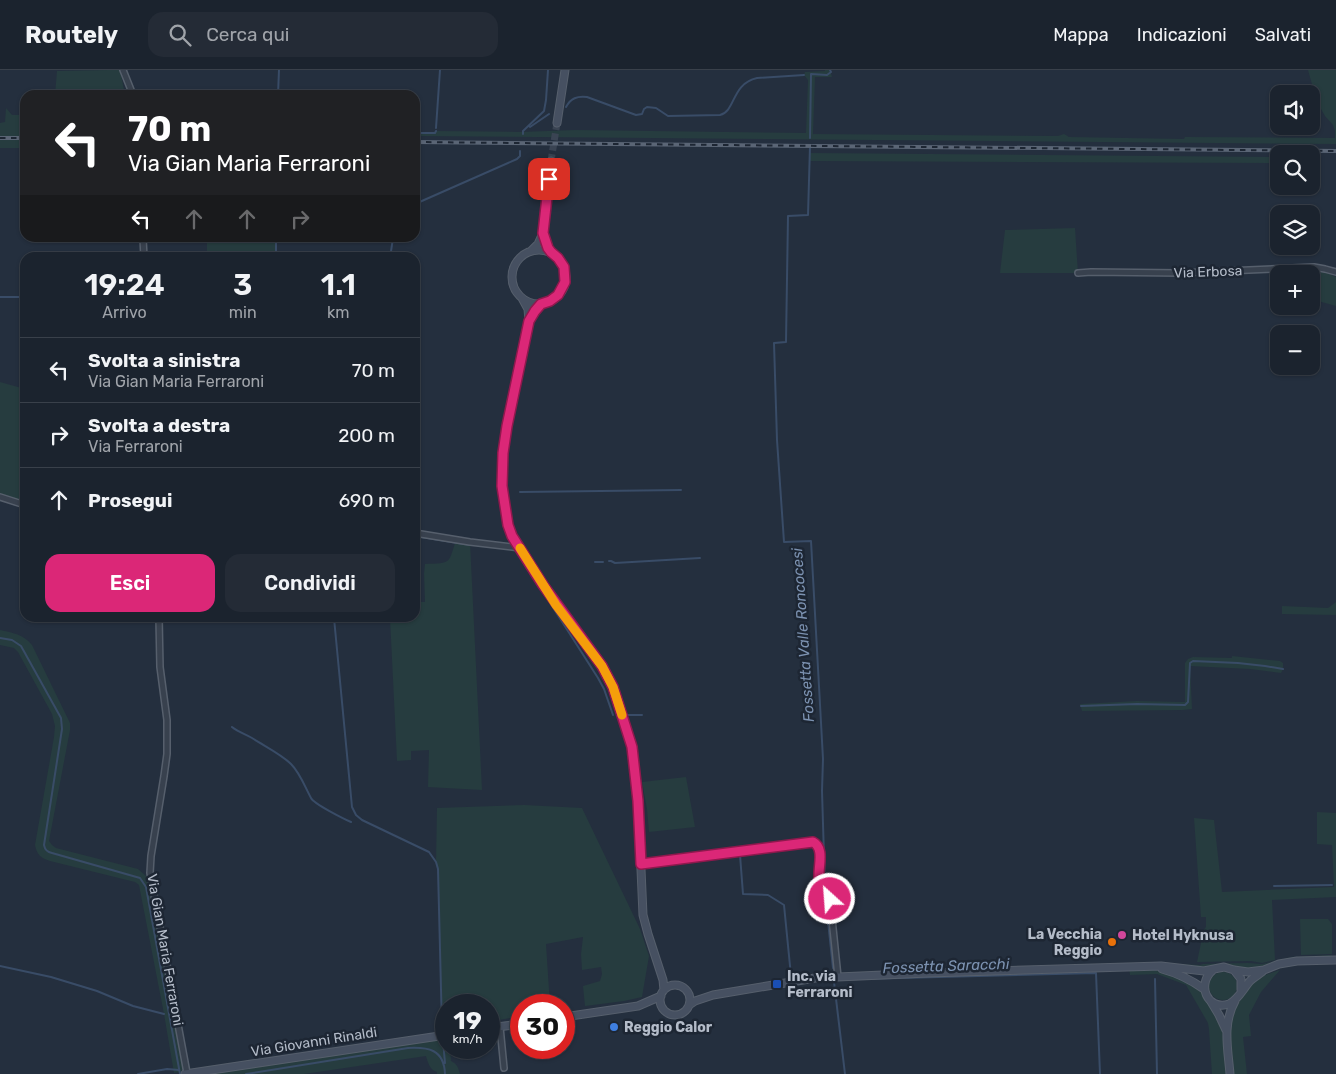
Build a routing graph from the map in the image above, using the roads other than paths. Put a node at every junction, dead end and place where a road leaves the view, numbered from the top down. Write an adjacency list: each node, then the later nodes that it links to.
1 (123, 70): 3 (street)
2 (566, 70): 4 (street)
3 (132, 90)
4 (558, 123)
5 (551, 161): 6 (street)
6 (543, 233): 7 (street); 8 (street)
7 (531, 251): 8 (street); 11 (street)
8 (551, 252): 12 (street)
9 (1078, 272): 10 (street, Via Erbosa)
10 (1336, 272)
11 (522, 298): 12 (street); 13 (street)
12 (541, 304): 13 (street)
13 (529, 321): 17 (street)
14 (0, 497): 15 (street)
15 (20, 503)
16 (420, 534): 17 (street)
17 (520, 548): 19 (street)
18 (159, 622): 46 (street, Via Gian Maria Ferraroni)
19 (641, 864): 22 (street); 27 (street)
20 (1336, 960): 26 (street)
21 (1154, 967): 24 (street); 27 (street); 28 (street)
22 (660, 969): 29 (street); 33 (street)
23 (1213, 969): 24 (street); 25 (street); 30 (street)
24 (1194, 970): 28 (street)
25 (1234, 970): 26 (street); 32 (street)
26 (1264, 970): 32 (street)
27 (838, 977): 34 (street)
28 (1195, 983): 30 (street)
29 (677, 985): 31 (street); 33 (street)
30 (1204, 989): 35 (street)
31 (688, 991): 34 (street); 37 (street)
32 (1241, 991): 36 (street)
33 (662, 993): 38 (street); 39 (street)
34 (713, 995): 37 (street)
35 (1208, 998): 36 (street); 43 (street)
36 (1235, 1001): 43 (street)
37 (689, 1005): 39 (street)
38 (638, 1006): 39 (street); 40 (street)
39 (663, 1009)
40 (575, 1015)
41 (510, 1026): 42 (street)
42 (500, 1027): 45 (street)
43 (1226, 1031): 47 (street)
44 (435, 1036): 46 (street, Via Giovanni Rinaldi)
45 (504, 1068)
46 (186, 1074)
47 (1230, 1074)

